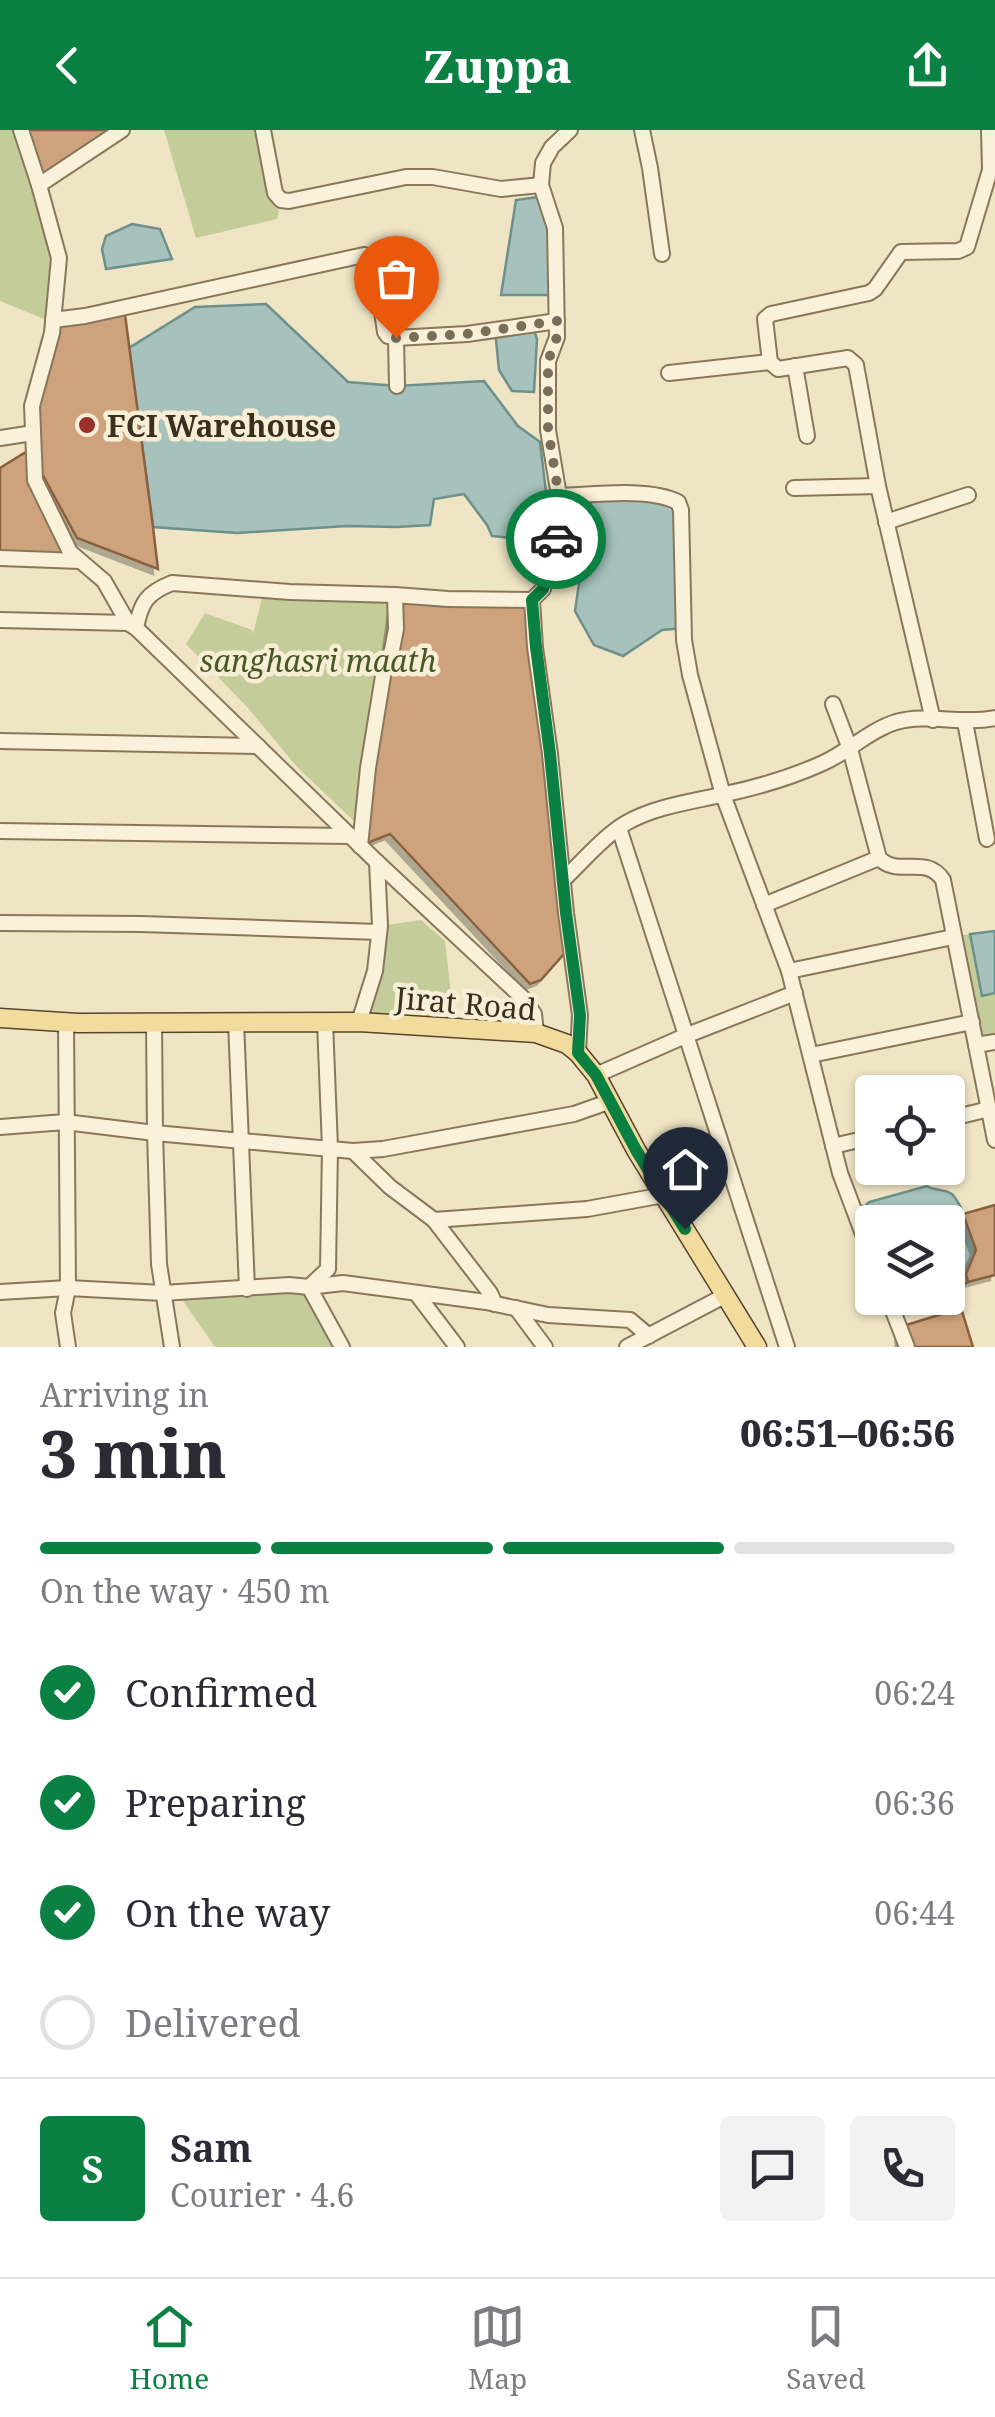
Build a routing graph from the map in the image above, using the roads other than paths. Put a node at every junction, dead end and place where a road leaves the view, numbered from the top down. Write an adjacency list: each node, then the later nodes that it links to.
1 (21, 130): 7 (street)
2 (122, 130): 7 (street)
3 (263, 130): 8 (street)
4 (570, 130): 8 (street)
5 (642, 130): 9 (street)
6 (988, 130): 13 (street)
7 (40, 185): 10 (street)
8 (542, 185): 11 (street)
9 (662, 254)
10 (53, 320): 12 (street); 17 (street)
11 (557, 321): 12 (street); 23 (street)
12 (396, 338): 16 (street)
13 (770, 362): 14 (street); 15 (street)
14 (795, 366): 18 (street); 20 (street)
15 (669, 374)
16 (396, 386)
17 (33, 433): 19 (street); 26 (street)
18 (806, 436)
19 (0, 438)
20 (878, 486): 21 (street); 24 (street)
21 (794, 488)
22 (968, 495): 24 (street)
23 (559, 496): 28 (street); 38 (street)
24 (886, 522): 33 (street)
25 (0, 558): 26 (street)
26 (80, 560): 30 (street)
27 (395, 595): 28 (street); 30 (street); 42 (street)
28 (532, 600): 45 (street)
29 (0, 620): 30 (street)
30 (132, 626): 36 (street)
31 (833, 704): 37 (street)
32 (995, 718): 34 (street)
33 (933, 720): 34 (street); 37 (street)
34 (964, 722): 41 (street)
35 (0, 741): 36 (street)
36 (258, 746): 42 (street)
37 (850, 749): 38 (street); 43 (street)
38 (724, 795): 39 (street); 46 (street)
39 (619, 828): 45 (street); 60 (street)
40 (0, 831): 42 (street)
41 (988, 840)
42 (355, 841): 44 (street)
43 (878, 858): 46 (street); 49 (street)
44 (376, 862): 48 (street); 59 (street)
45 (563, 880): 63 (street)
46 (764, 905): 50 (street)
47 (0, 923): 48 (street)
48 (379, 932): 57 (street)
49 (953, 937): 50 (street); 58 (street)
50 (789, 971): 51 (street)
51 (796, 993): 60 (street); 64 (street)
52 (0, 1018): 53 (main road, Jirat Road)
53 (66, 1022): 54 (main road, Jirat Road); 69 (street)
54 (154, 1022): 55 (main road, Jirat Road); 71 (street)
55 (236, 1022): 56 (main road, Jirat Road); 72 (street)
56 (325, 1022): 57 (main road, Jirat Road); 76 (street)
57 (359, 1022): 59 (main road, Jirat Road)
58 (972, 1022): 62 (street); 64 (street)
59 (536, 1033): 63 (main road, Jirat Road)
60 (686, 1036): 65 (street); 99 (street)
61 (995, 1042): 62 (street)
62 (976, 1045): 67 (street)
63 (578, 1053): 65 (main road, Jirat Road)
64 (812, 1055): 75 (street)
65 (596, 1075): 66 (main road, Jirat Road)
66 (611, 1101): 77 (street); 78 (main road, Jirat Road)
67 (989, 1110): 68 (street); 74 (street)
68 (965, 1115)
69 (65, 1122): 70 (street); 71 (street); 82 (street)
70 (0, 1127)
71 (154, 1134): 72 (street); 85 (street)
72 (242, 1140): 76 (street); 83 (street)
73 (855, 1140): 75 (street)
74 (995, 1140)
75 (833, 1146): 79 (street)
76 (330, 1148): 77 (street); 81 (street)
77 (353, 1151): 80 (street)
78 (664, 1196): 80 (street); 87 (main road, Jirat Road)
79 (855, 1216)
80 (434, 1220): 88 (street)
81 (309, 1287): 83 (street); 86 (street); 94 (street)
82 (68, 1288): 84 (street); 85 (street); 92 (street)
83 (247, 1289): 85 (street)
84 (0, 1292)
85 (163, 1293): 93 (street)
86 (416, 1293): 88 (street); 95 (street)
87 (726, 1295): 91 (street); 98 (main road, Jirat Road)
88 (495, 1304): 89 (street)
89 (516, 1308): 91 (street); 96 (street)
90 (895, 1315): 100 (street)
91 (649, 1336): 97 (street)
92 (68, 1347)
93 (172, 1347)
94 (342, 1347)
95 (457, 1347)
96 (546, 1347)
97 (627, 1347)
98 (758, 1347)
99 (787, 1347)
100 (907, 1347)

